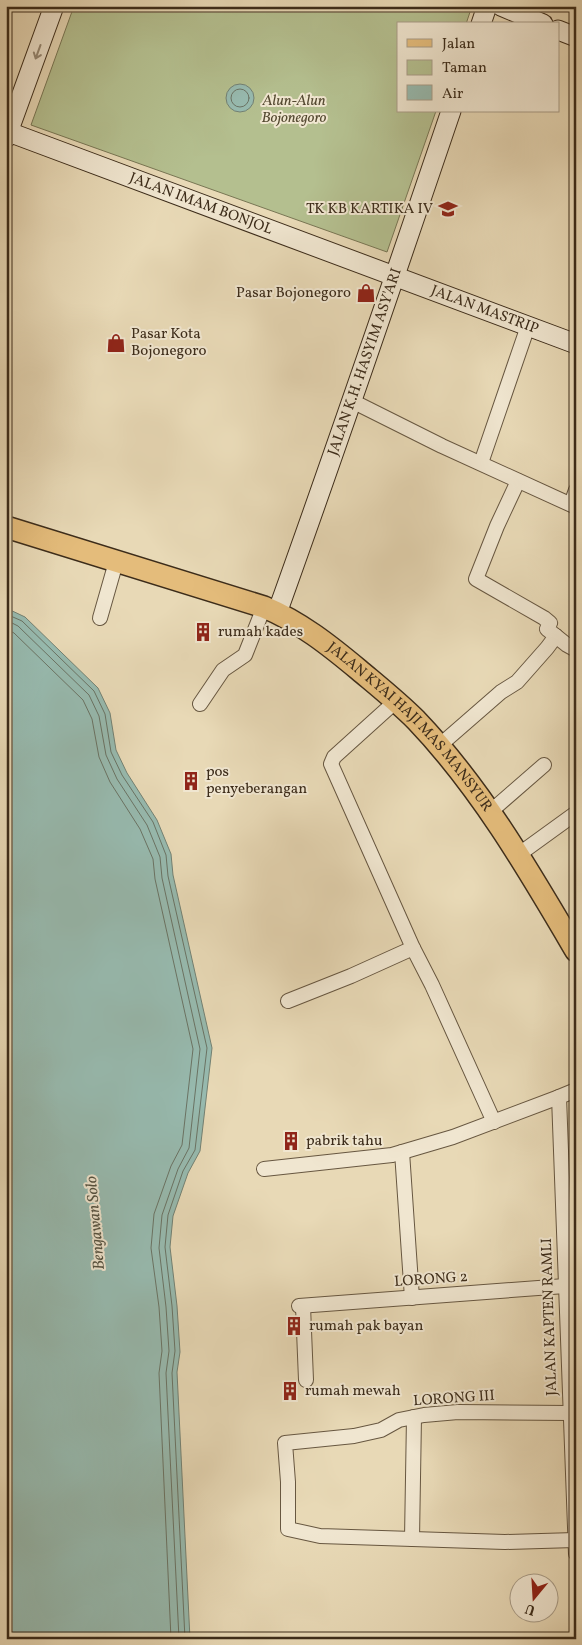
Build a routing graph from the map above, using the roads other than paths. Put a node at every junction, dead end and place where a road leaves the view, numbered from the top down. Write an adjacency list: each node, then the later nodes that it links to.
1 (54, 6): 9 (main road, one-way to 9)
2 (487, 6): 4 (main road)
3 (501, 6): 5 (main road)
4 (482, 22)
5 (539, 22)
6 (560, 31): 7 (main road)
7 (576, 37)
8 (451, 112): 10 (main road, JALAN K.H. HASYIM ASY'ARI)
9 (7, 133): 10 (main road, JALAN IMAM BONJOL)
10 (394, 275): 11 (main road, JALAN MASTRIP); 13 (main road, JALAN K.H. HASYIM ASY'ARI)
11 (528, 326): 12 (main road, JALAN MASTRIP); 14 (street)
12 (576, 344)
13 (352, 401): 14 (street); 20 (main road, JALAN K.H. HASYIM ASY'ARI)
14 (481, 463): 15 (street)
15 (518, 481): 17 (street); 22 (street)
16 (576, 490): 17 (street)
17 (573, 506)
18 (6, 527): 19 (main road, JALAN KYAI HAJI MAS MANSYUR)
19 (116, 562): 20 (main road, JALAN KYAI HAJI MAS MANSYUR); 21 (street)
20 (271, 610): 24 (main road, JALAN KYAI HAJI MAS MANSYUR); 25 (street)
21 (100, 618)
22 (556, 636): 23 (street); 26 (street)
23 (576, 650)
24 (396, 701): 26 (main road, JALAN KYAI HAJI MAS MANSYUR); 31 (street)
25 (200, 704)
26 (439, 746): 28 (main road, JALAN KYAI HAJI MAS MANSYUR)
27 (544, 765): 28 (street)
28 (490, 812): 30 (main road, JALAN KYAI HAJI MAS MANSYUR)
29 (576, 813): 30 (street)
30 (518, 855): 32 (main road, JALAN KYAI HAJI MAS MANSYUR)
31 (413, 948): 33 (street); 36 (street)
32 (576, 951)
33 (288, 1001)
34 (576, 1090): 35 (street)
35 (559, 1097): 36 (street); 39 (street, JALAN KAPTEN RAMLI)
36 (494, 1122): 37 (street)
37 (402, 1152): 38 (street); 40 (street)
38 (264, 1169)
39 (565, 1286): 40 (street, LORONG 2); 42 (street, JALAN KAPTEN RAMLI)
40 (412, 1298): 41 (street, LORONG 2)
41 (306, 1380)
42 (569, 1413): 43 (street, LORONG III); 45 (street, JALAN KAPTEN RAMLI)
43 (414, 1417): 44 (street); 44 (street, LORONG III)
44 (412, 1539): 45 (street)
45 (575, 1547)

